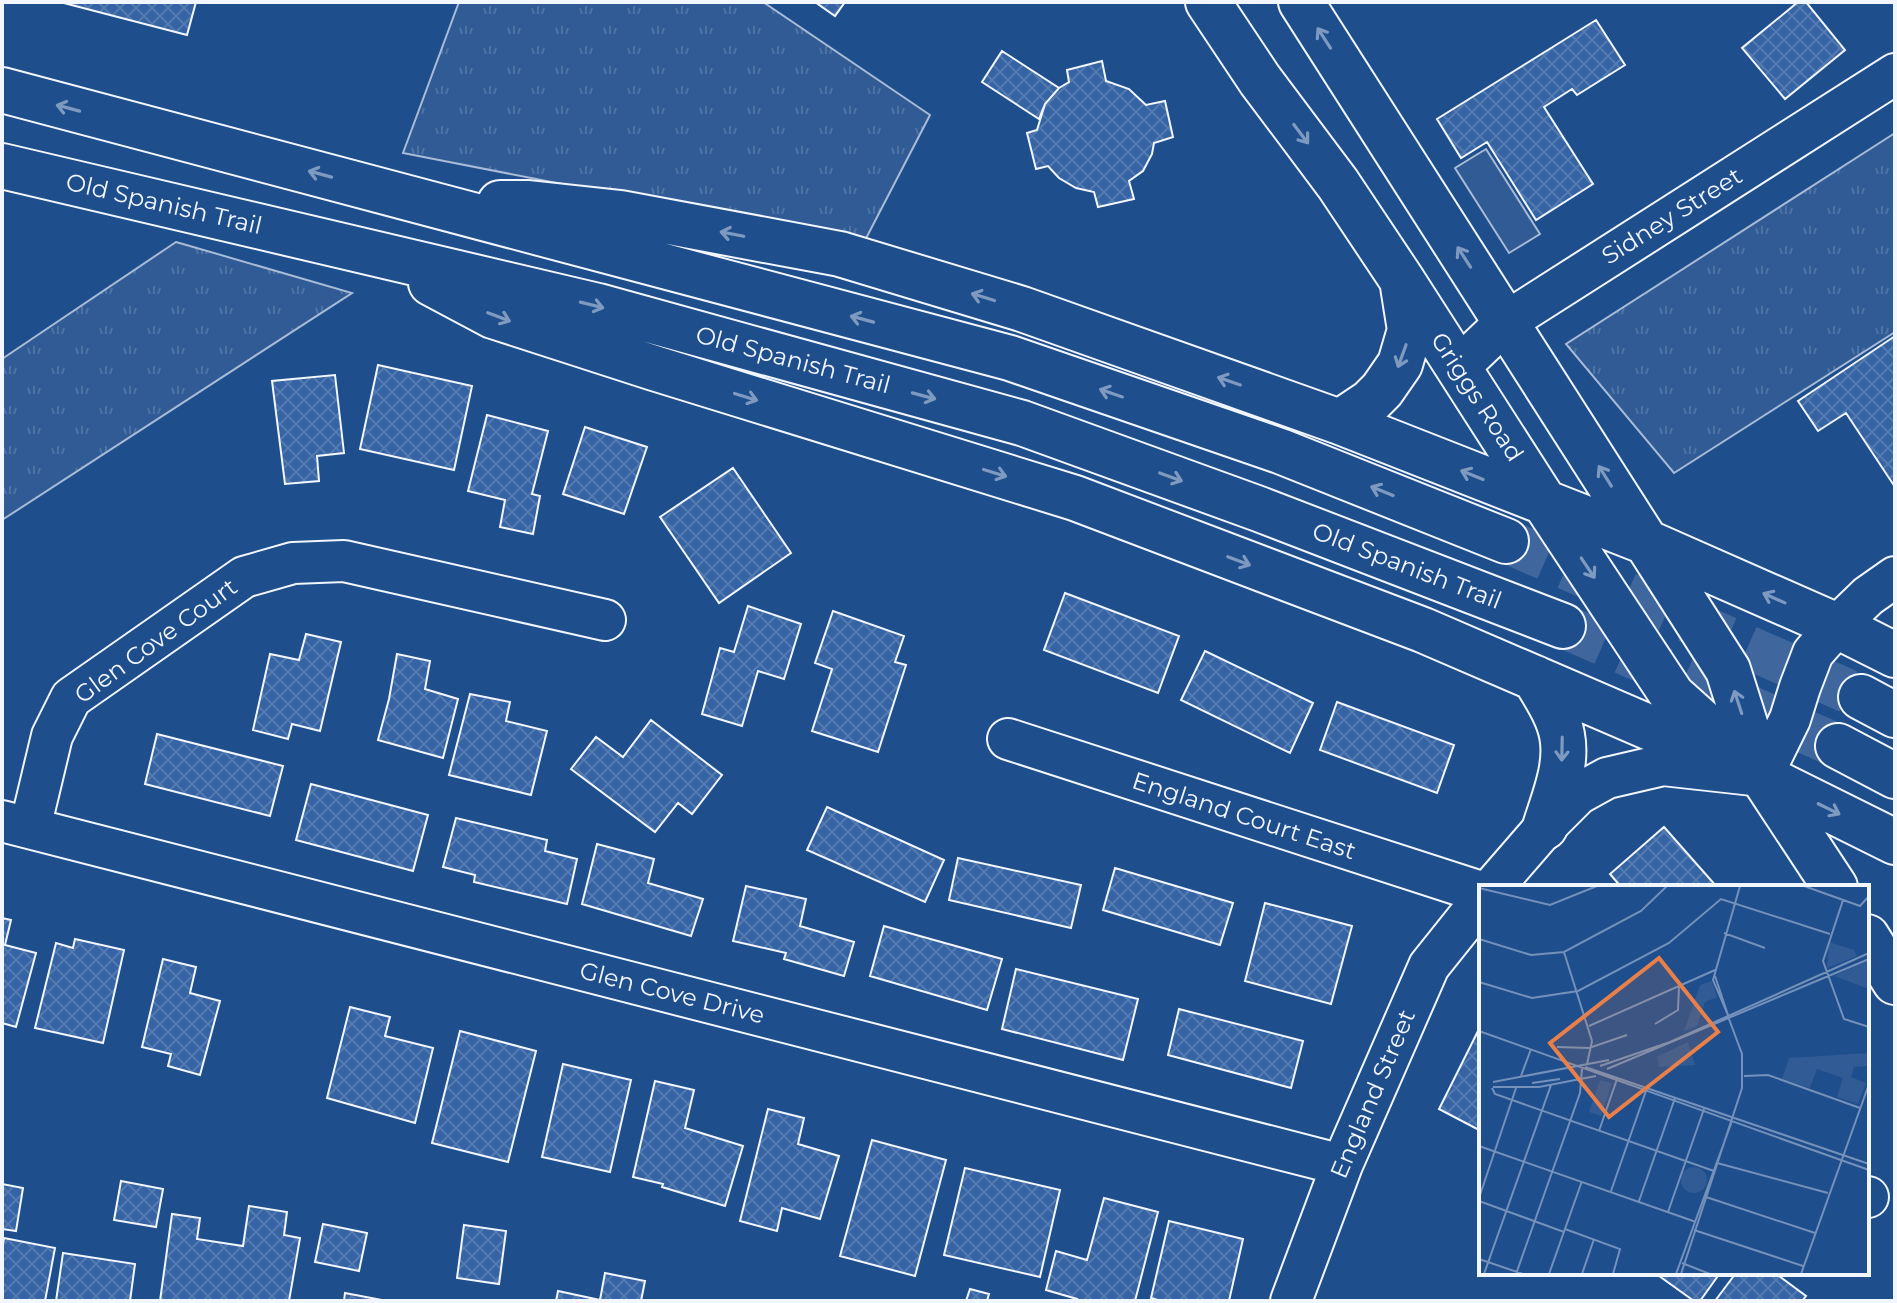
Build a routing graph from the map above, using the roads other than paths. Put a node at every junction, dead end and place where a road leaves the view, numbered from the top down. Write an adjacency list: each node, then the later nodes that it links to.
1 (1301, 2): 10 (main road, Griggs Road, one-way to 1)
2 (1215, 5): 9 (main road, Griggs Road, one-way to 9)
3 (1895, 74): 10 (street, Sidney Street)
4 (2, 90): 6 (main road, one-way to 4)
5 (2, 166): 8 (main road, Old Spanish Trail)
6 (363, 186): 7 (main road); 8 (main road)
7 (422, 201): 12 (main road, one-way to 7); 14 (main road, one-way to 7)
8 (361, 252): 18 (main road, Old Spanish Trail, one-way to 18); 21 (main road, one-way to 21)
9 (1402, 280): 11 (main road, Griggs Road); 12 (main road, one-way to 12)
10 (1506, 322): 11 (street, Sidney Street); 15 (main road, Griggs Road, one-way to 10)
11 (1458, 368): 13 (main road, Griggs Road)
12 (1340, 422): 13 (main road, one-way to 12)
13 (1545, 503): 15 (main road); 24 (main road, Griggs Road, one-way to 24)
14 (1506, 541)
15 (1646, 542): 19 (main road, one-way to 15); 24 (main road, Griggs Road, one-way to 15)
16 (1895, 577): 19 (street)
17 (605, 620): 26 (street, Glen Cove Court)
18 (1563, 626)
19 (1837, 626): 20 (main road); 24 (street)
20 (1895, 655)
21 (1535, 678): 24 (main road); 27 (main road, one-way to 27)
22 (1008, 739): 31 (street, England Court East)
23 (1838, 746): 25 (main road)
24 (1762, 776): 27 (street); 28 (main road, one-way to 28); 30 (main road, Griggs Road)
25 (1895, 776)
26 (16, 824): 35 (street, Glen Cove Drive)
27 (1545, 827): 29 (street)
28 (1895, 842)
29 (1495, 885)
30 (1834, 885)
31 (1479, 891)
32 (1479, 904): 35 (street, England Street)
33 (1869, 940): 34 (main road)
34 (1895, 982)
35 (1342, 1165): 36 (street, England Street)
36 (1291, 1301)

